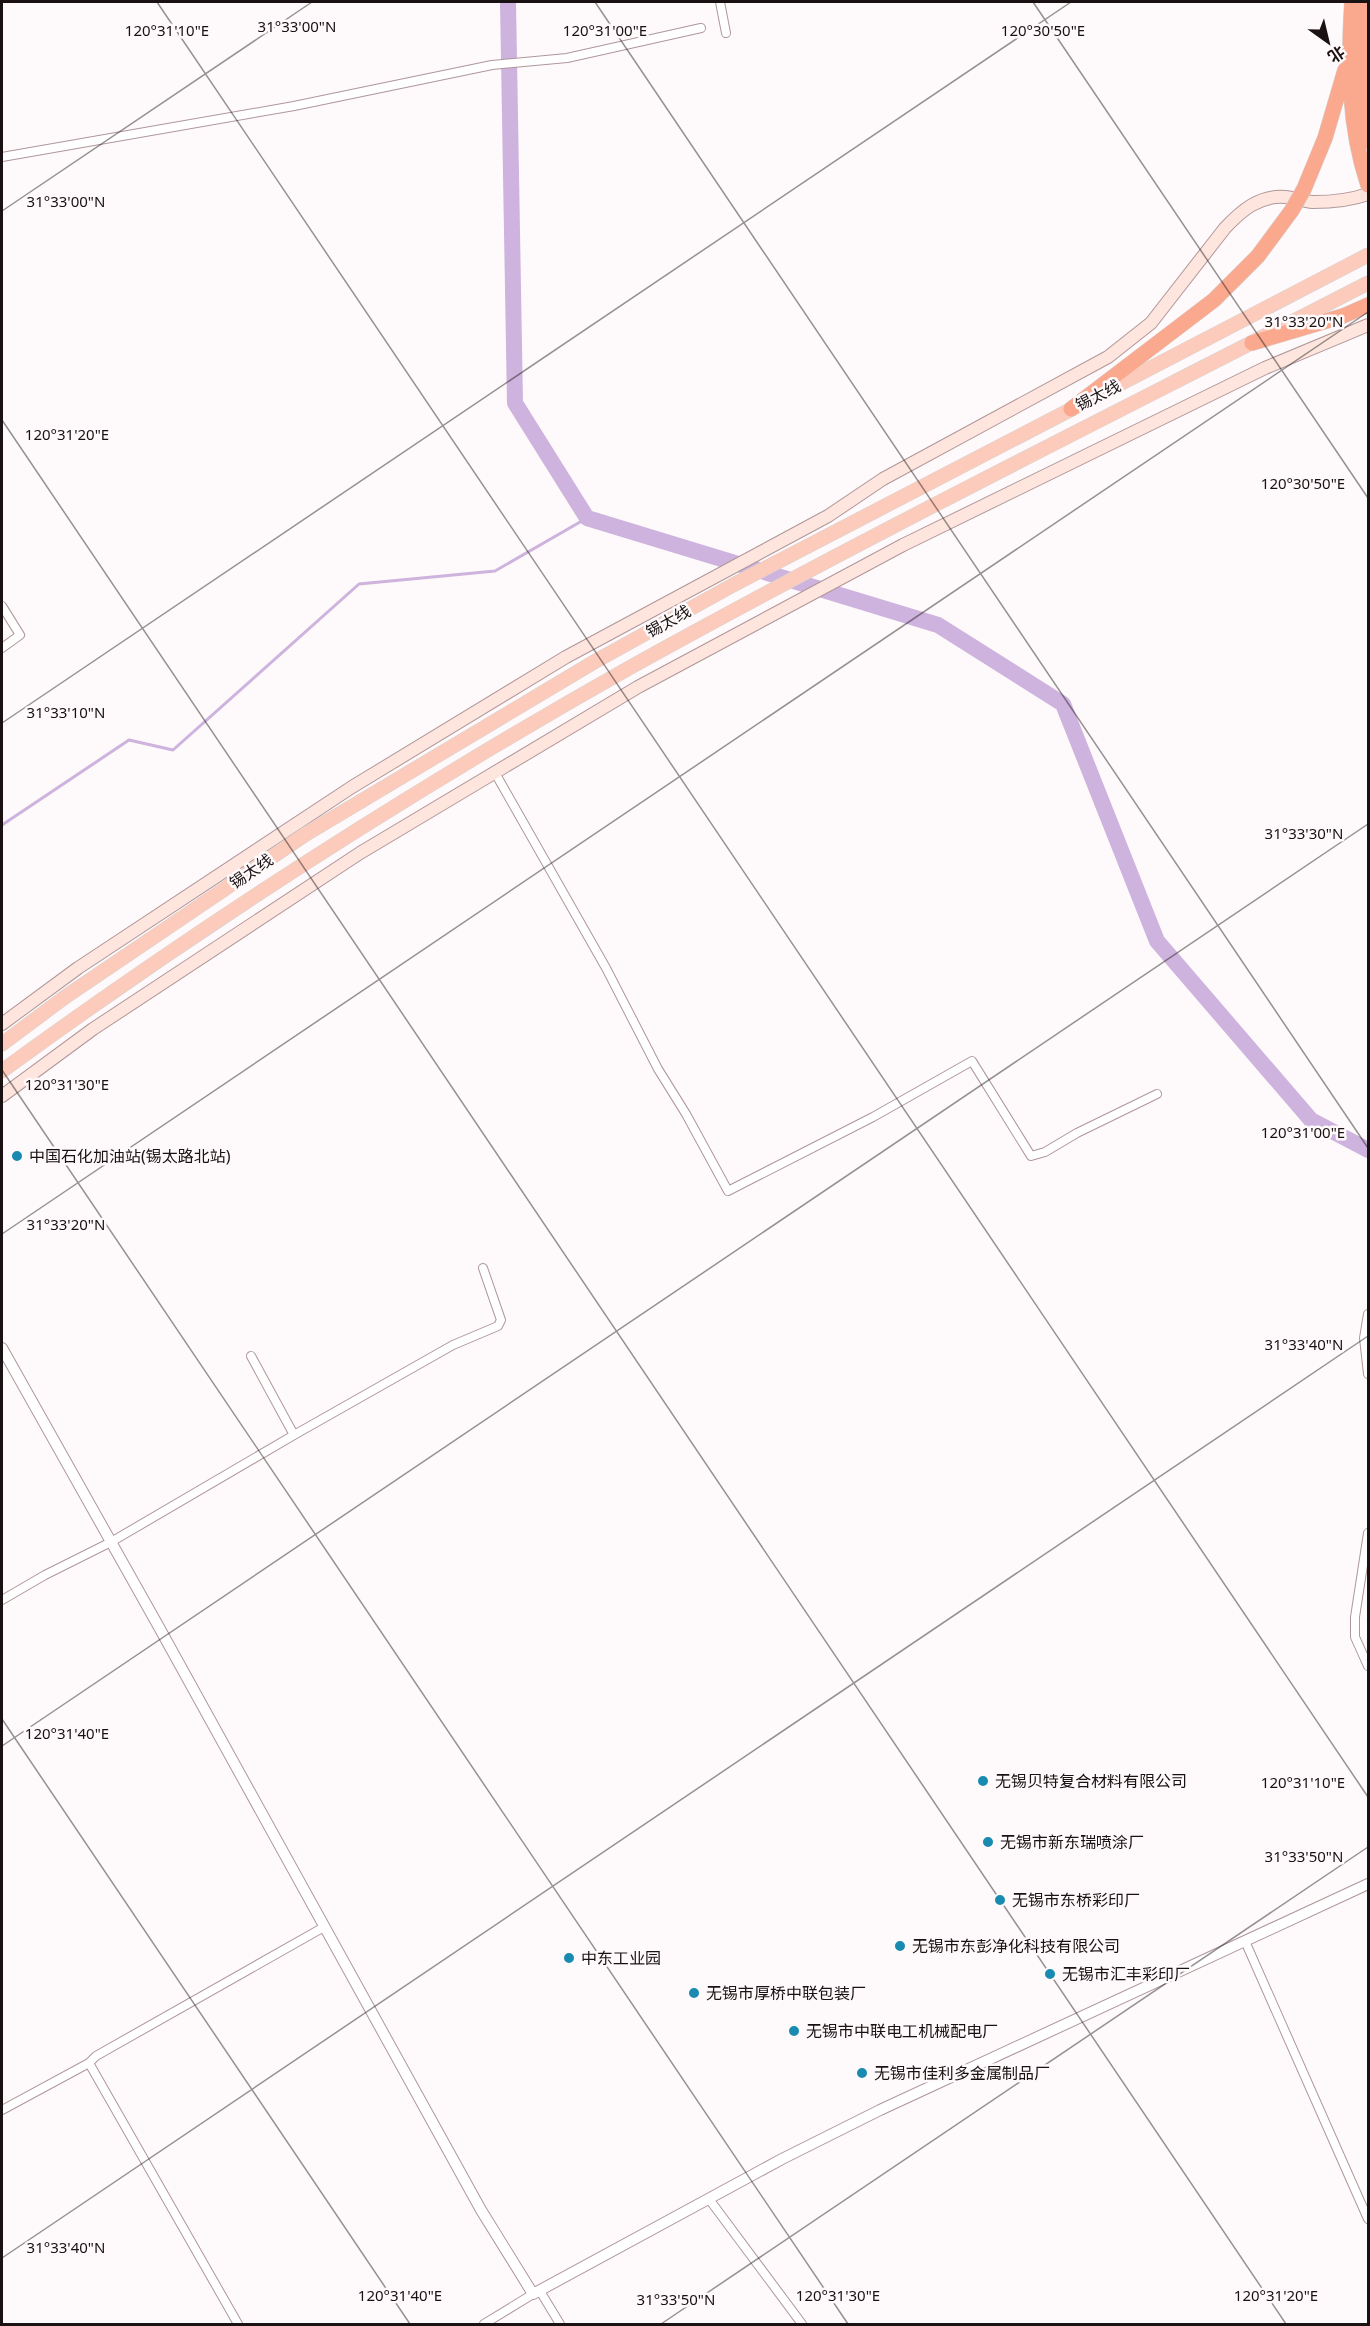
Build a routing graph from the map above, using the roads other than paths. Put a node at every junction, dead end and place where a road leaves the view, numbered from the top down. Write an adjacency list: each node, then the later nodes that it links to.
1 (720, 2): 5 (street)
2 (1352, 2): 6 (highway)
3 (1366, 2): 7 (highway)
4 (701, 28): 11 (street)
5 (726, 33)
6 (1348, 58): 9 (highway); 19 (highway, bridge)
7 (1362, 68): 8 (highway); 9 (highway)
8 (1368, 87)
9 (1358, 119): 10 (highway); 12 (highway)
10 (1368, 141)
11 (2, 157)
12 (1368, 185)
13 (1368, 194): 23 (main road)
14 (1368, 255): 19 (main road, 锡太线)
15 (1368, 283): 18 (main road, 锡太线)
16 (1368, 305): 18 (highway)
17 (1368, 325): 22 (main road)
18 (1252, 343): 25 (main road, 锡太线)
19 (1071, 409): 24 (main road, 锡太线)
20 (2, 606): 21 (street)
21 (2, 648)
22 (494, 771): 26 (street); 27 (main road)
23 (2, 1024)
24 (2, 1044)
25 (2, 1071)
26 (1157, 1094)
27 (2, 1096)
28 (483, 1268): 33 (street)
29 (1368, 1314): 32 (street)
30 (2, 1347): 35 (street)
31 (251, 1356): 33 (street)
32 (1368, 1374)
33 (294, 1435): 35 (street)
34 (1368, 1533): 37 (street)
35 (111, 1542): 36 (street); 39 (street)
36 (2, 1600)
37 (1368, 1666)
38 (1368, 1884): 40 (street)
39 (324, 1927): 41 (street); 45 (street)
40 (1245, 1941): 43 (street); 44 (street)
41 (89, 2063): 42 (street); 46 (street)
42 (2, 2110)
43 (709, 2199): 45 (street); 49 (street)
44 (1368, 2219)
45 (537, 2293): 47 (street); 48 (street)
46 (238, 2325)
47 (484, 2325)
48 (560, 2325)
49 (802, 2325)

